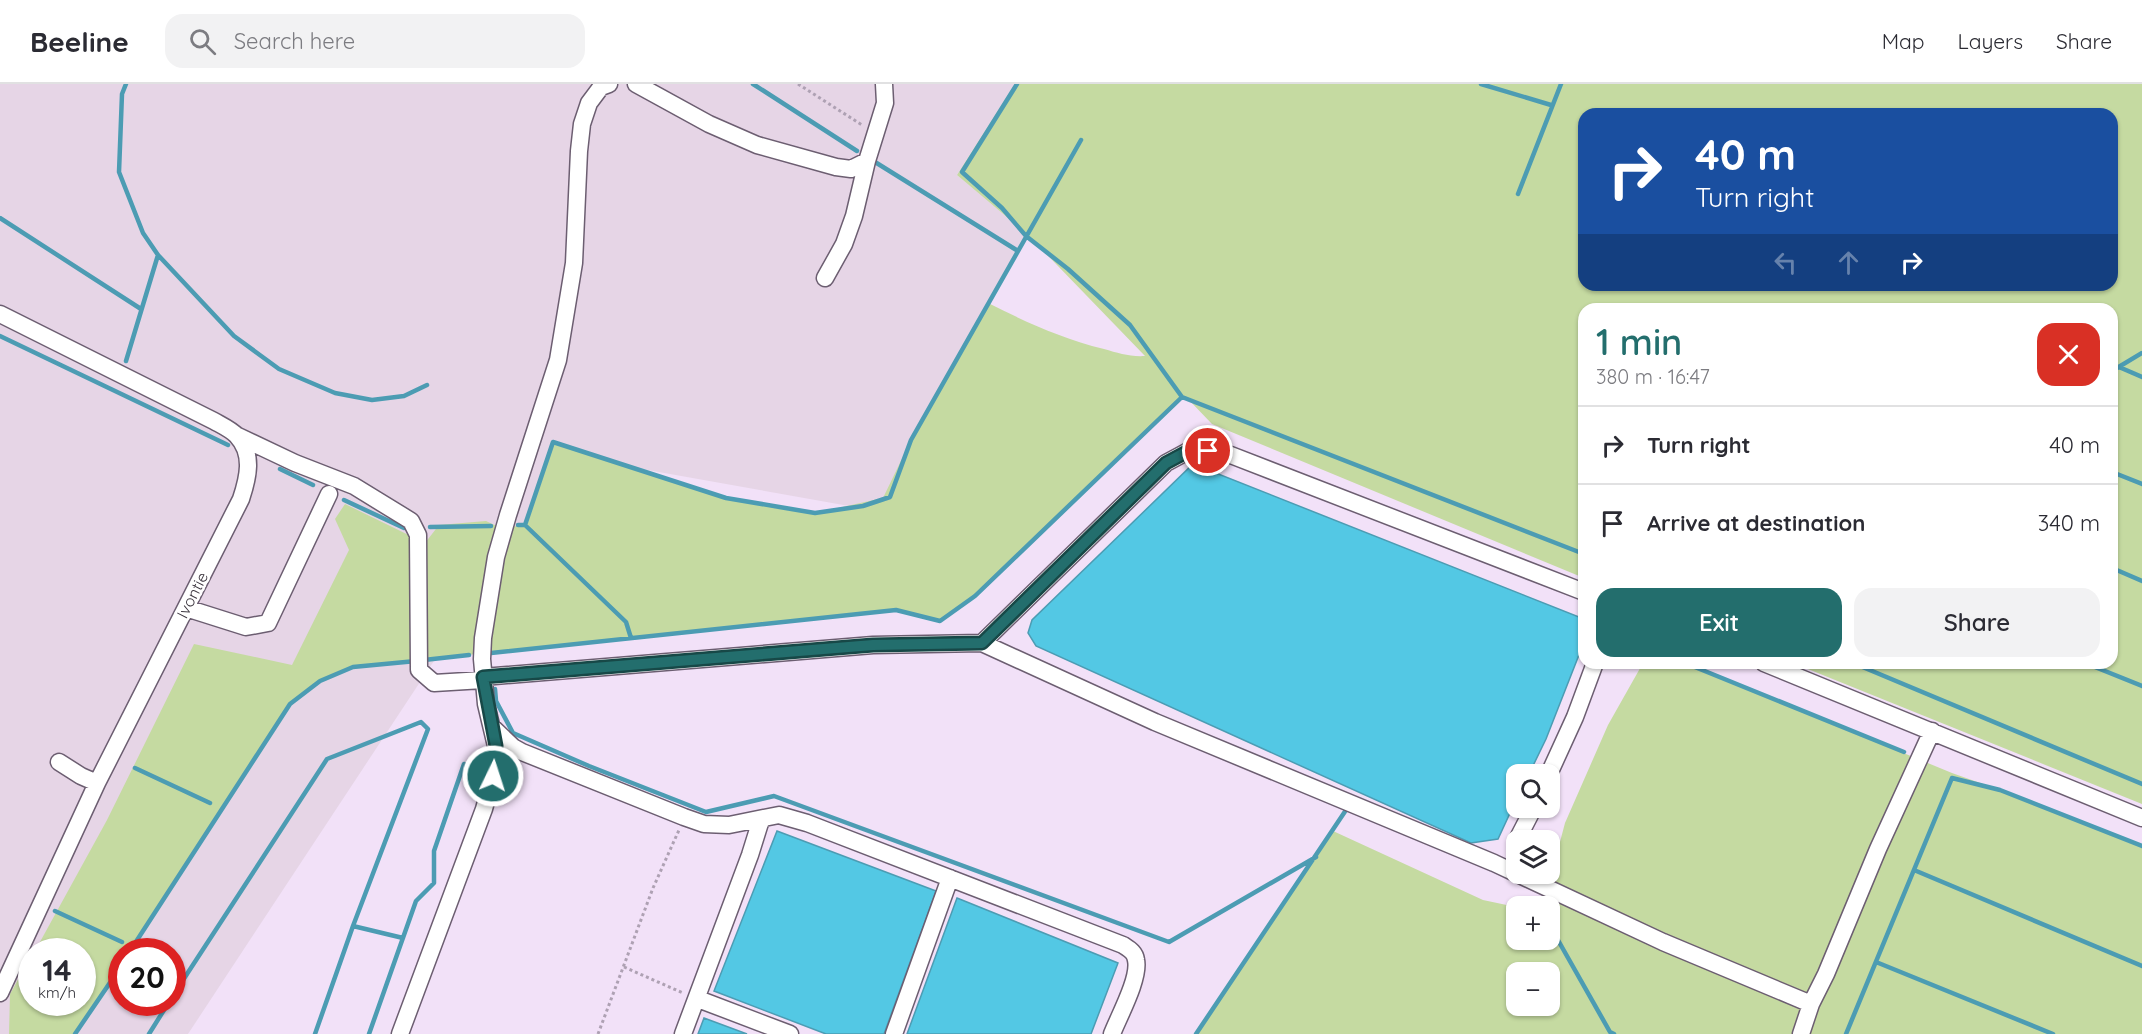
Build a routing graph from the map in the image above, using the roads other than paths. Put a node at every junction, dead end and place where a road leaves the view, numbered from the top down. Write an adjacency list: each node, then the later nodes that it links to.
1 (609, 84): 14 (street)
2 (636, 84): 4 (street)
3 (884, 84): 4 (street)
4 (867, 161): 5 (street)
5 (825, 278)
6 (0, 314): 7 (street)
7 (238, 436): 10 (street, Ivontie); 14 (street)
8 (329, 494): 10 (street)
9 (1578, 590): 11 (street)
10 (186, 608): 19 (street, Ivontie)
11 (982, 643): 14 (street); 23 (street)
12 (1593, 669): 18 (street)
13 (1779, 669): 16 (street)
14 (483, 679): 15 (street)
15 (492, 727): 20 (street); 28 (street)
16 (1932, 731): 21 (street); 27 (street)
17 (59, 762): 19 (street)
18 (1554, 764)
19 (97, 783): 25 (street, Ivontie)
20 (764, 818): 24 (street); 26 (street)
21 (2142, 818)
22 (1506, 851): 23 (street)
23 (1494, 863): 27 (street)
24 (950, 878): 31 (street); 32 (street)
25 (0, 993)
26 (698, 999): 29 (street); 30 (street)
27 (1811, 1004): 33 (street)
28 (400, 1034)
29 (683, 1034)
30 (790, 1034)
31 (894, 1034)
32 (1112, 1034)
33 (1801, 1034)

